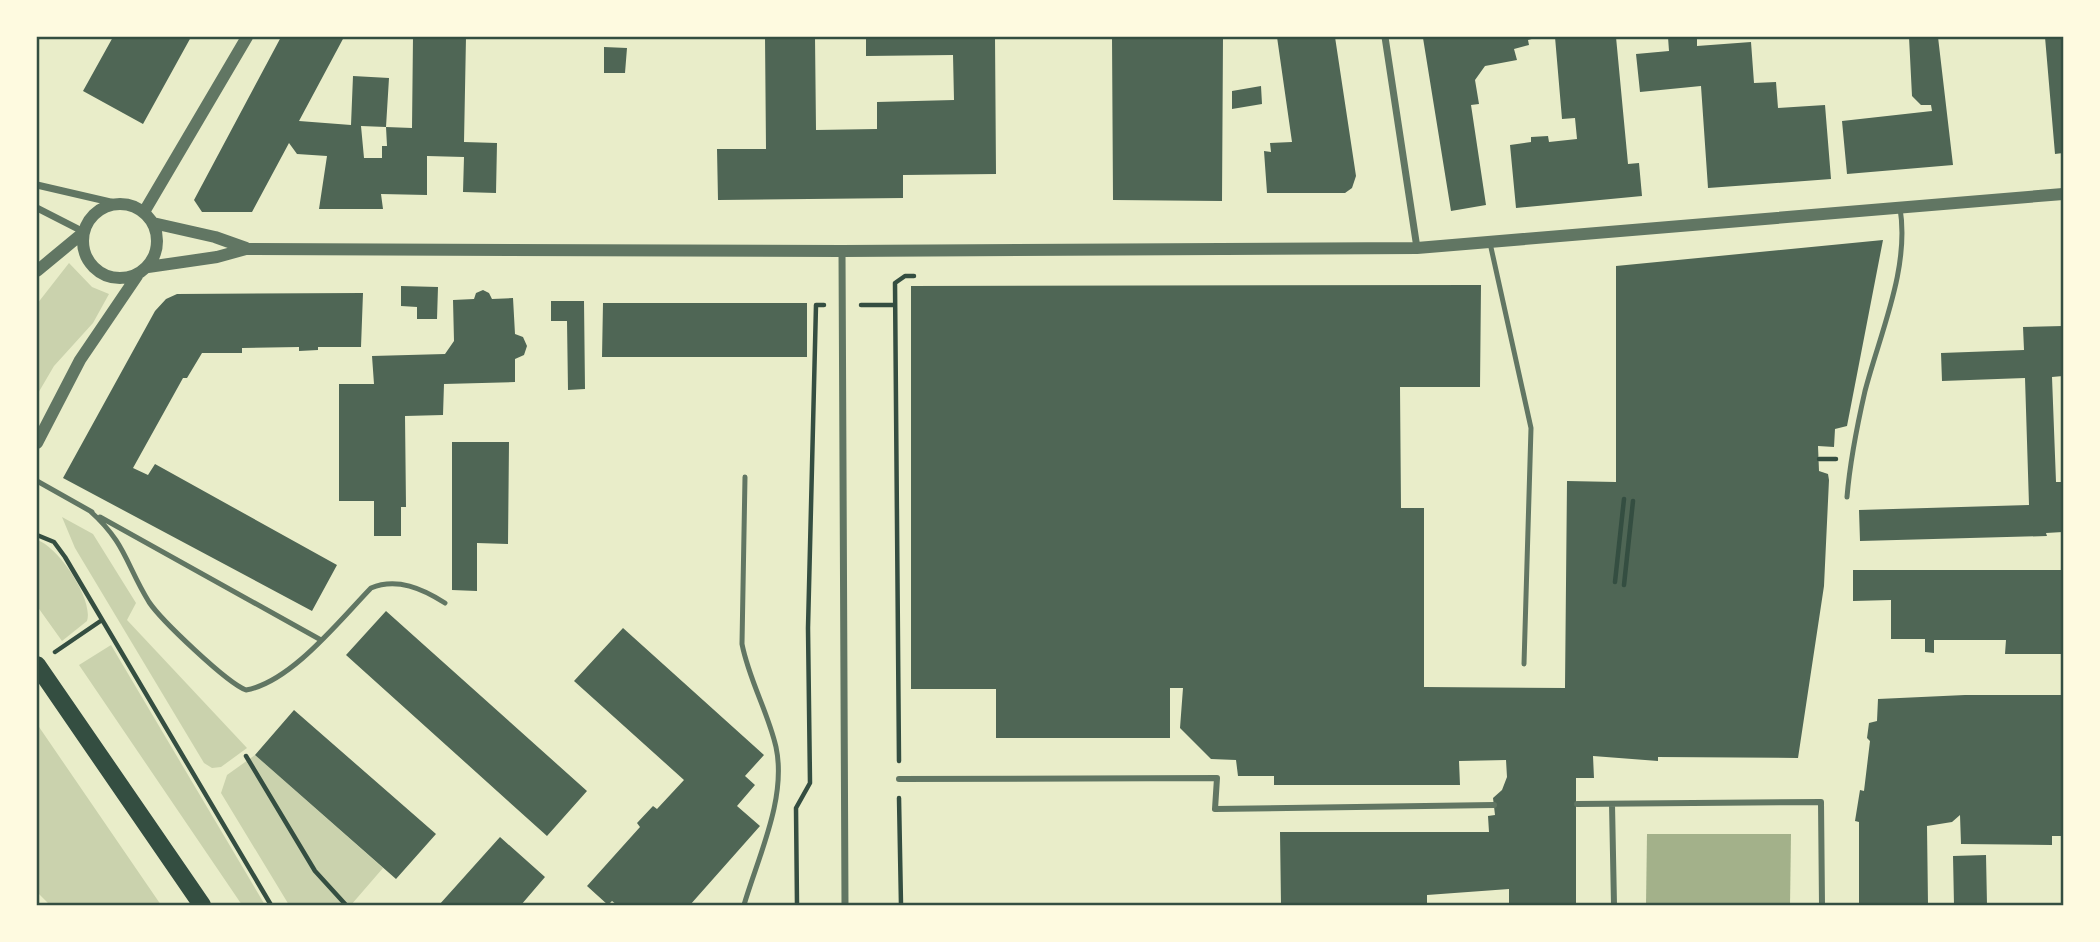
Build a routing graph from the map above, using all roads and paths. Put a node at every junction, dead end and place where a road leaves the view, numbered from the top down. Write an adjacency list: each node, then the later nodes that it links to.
1 (247, 37): 8 (street)
2 (1385, 37): 13 (street)
3 (37, 185): 5 (street)
4 (2063, 194): 7 (street)
5 (119, 204): 8 (street); 10 (street)
6 (37, 208): 10 (street)
7 (1900, 208): 11 (street); 22 (lane)
8 (144, 212): 9 (street)
9 (153, 223): 12 (street); 16 (street)
10 (84, 232): 15 (street); 16 (street)
11 (1490, 243): 13 (street); 33 (lane)
12 (246, 248): 14 (street); 16 (street)
13 (1417, 248): 14 (street)
14 (842, 251): 45 (street)
15 (37, 271)
16 (143, 271): 19 (street)
17 (816, 305): 44 (path)
18 (895, 305): 36 (path)
19 (37, 443)
20 (745, 477): 43 (lane)
21 (37, 481): 25 (lane)
22 (1847, 497)
23 (1624, 499): 27 (path)
24 (1633, 501): 28 (path)
25 (90, 512): 31 (lane); 31 (lane)
26 (37, 535): 30 (path)
27 (1615, 582)
28 (1624, 585)
29 (445, 603): 31 (lane)
30 (102, 620): 32 (path); 41 (path)
31 (321, 639)
32 (62, 647)
33 (1524, 664)
34 (37, 665): 40 (main road)
35 (246, 756): 42 (path)
36 (899, 779): 39 (street); 46 (path)
37 (1577, 804): 38 (street)
38 (1612, 804): 47 (street); 48 (street)
39 (1494, 805)
40 (202, 905)
41 (271, 905)
42 (346, 905)
43 (744, 905)
44 (797, 905)
45 (845, 905)
46 (901, 905)
47 (1614, 905)
48 (1822, 905)

